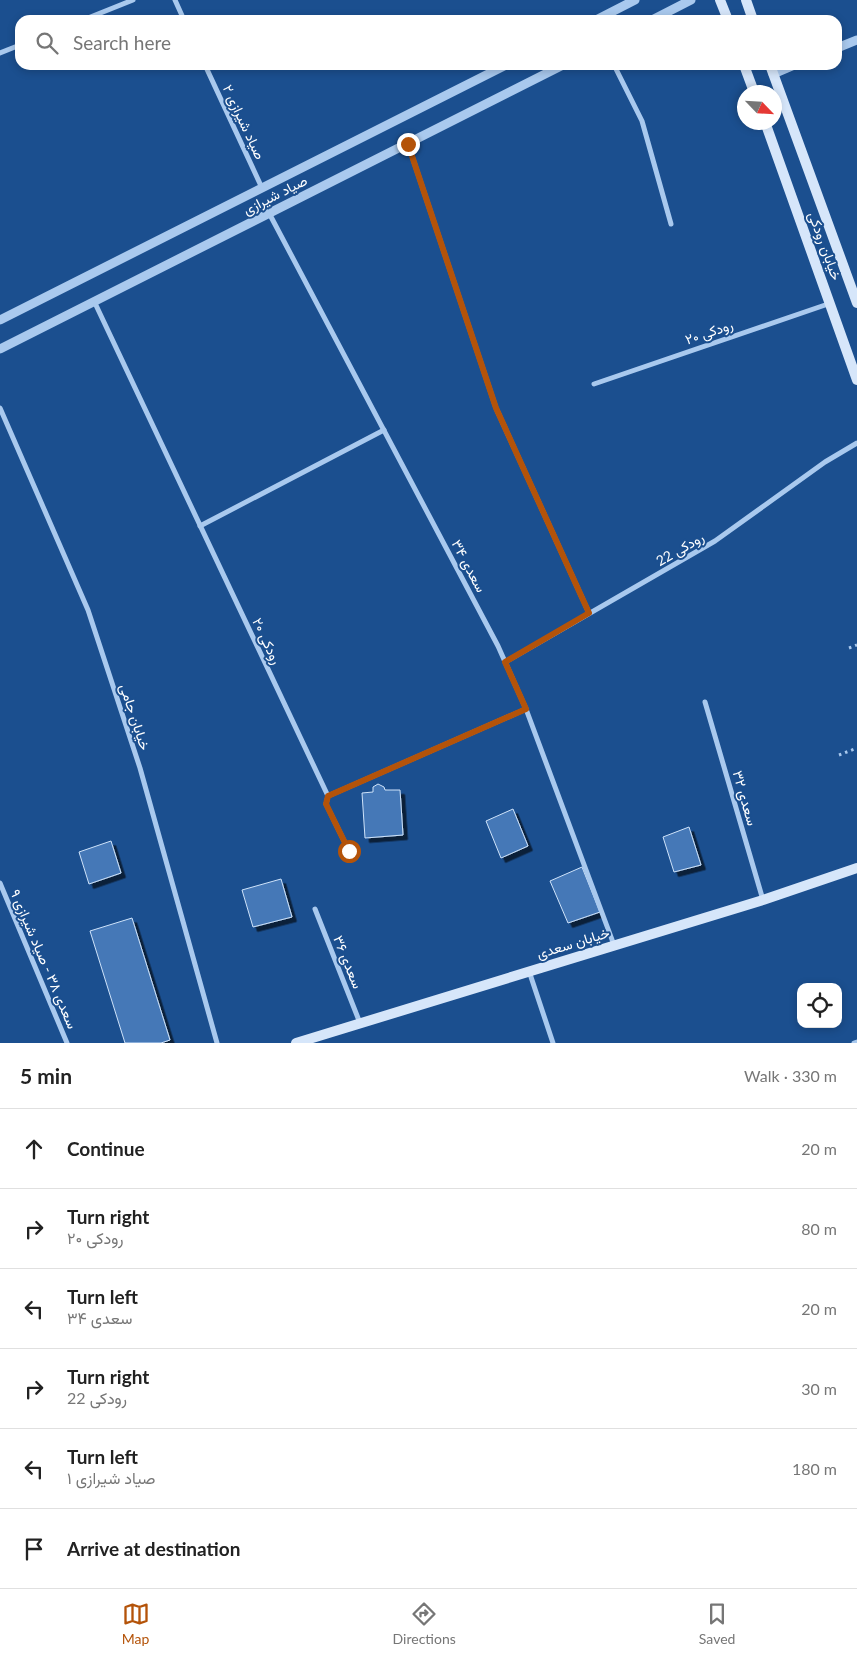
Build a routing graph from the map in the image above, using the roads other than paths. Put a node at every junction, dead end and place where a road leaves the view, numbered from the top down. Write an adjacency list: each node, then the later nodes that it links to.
1 (133, 0): 7 (street)
2 (175, 0): 8 (street)
3 (635, 0): 9 (street)
4 (691, 0): 10 (street)
5 (720, 0): 11 (main road)
6 (746, 0): 12 (main road)
7 (96, 15)
8 (182, 15)
9 (606, 15)
10 (662, 15)
11 (726, 15)
12 (751, 15)
13 (857, 40): 14 (street)
14 (842, 46)
15 (15, 47): 16 (street)
16 (0, 53)
17 (207, 70): 26 (street, صیاد شیرازی ۲)
18 (496, 70): 26 (street, صیاد شیرازی)
19 (553, 70): 25 (street, صیاد شیرازی)
20 (616, 70): 28 (street)
21 (746, 70): 23 (main road)
22 (771, 70): 31 (main road, خیابان رودکی)
23 (751, 85)
24 (768, 130): 30 (main road, خیابان رودکی)
25 (408, 144): 27 (street, صیاد شیرازی); 40 (street)
26 (262, 188): 32 (street, صیاد شیرازی)
27 (269, 213): 29 (street, صیاد شیرازی); 37 (street, سعدی ۳۴)
28 (671, 224)
29 (94, 301): 33 (street, صیاد شیرازی); 39 (street, رودکی ۲۰)
30 (831, 303): 34 (main road, خیابان رودکی); 35 (street, رودکی ۲۰)
31 (857, 303)
32 (0, 320)
33 (0, 349)
34 (857, 380)
35 (594, 384)
36 (0, 408): 54 (street, خیابان جامی)
37 (384, 430): 39 (street); 41 (street, سعدی ۳۴)
38 (857, 442): 40 (street, رودکی 22)
39 (200, 526): 44 (street, رودکی ۲۰)
40 (589, 613): 41 (street, رودکی 22)
41 (505, 662): 43 (street, سعدی ۳۴)
42 (705, 702): 48 (street, سعدی ۳۲)
43 (526, 709): 44 (street); 50 (street, سعدی ۳۴)
44 (328, 796): 45 (street, رودکی ۲۰)
45 (349, 851)
46 (857, 868): 48 (main road, خیابان سعدی)
47 (0, 884): 53 (street, سعدی ۳۸ - صیاد شیرازی ۹)
48 (763, 900): 50 (main road, خیابان سعدی)
49 (315, 909): 52 (street, سعدی ۳۶)
50 (614, 945): 51 (main road, خیابان سعدی)
51 (529, 971): 52 (main road, خیابان سعدی); 56 (street)
52 (360, 1023): 55 (main road, خیابان سعدی)
53 (67, 1043)
54 (217, 1043)
55 (296, 1043)
56 (553, 1043)

